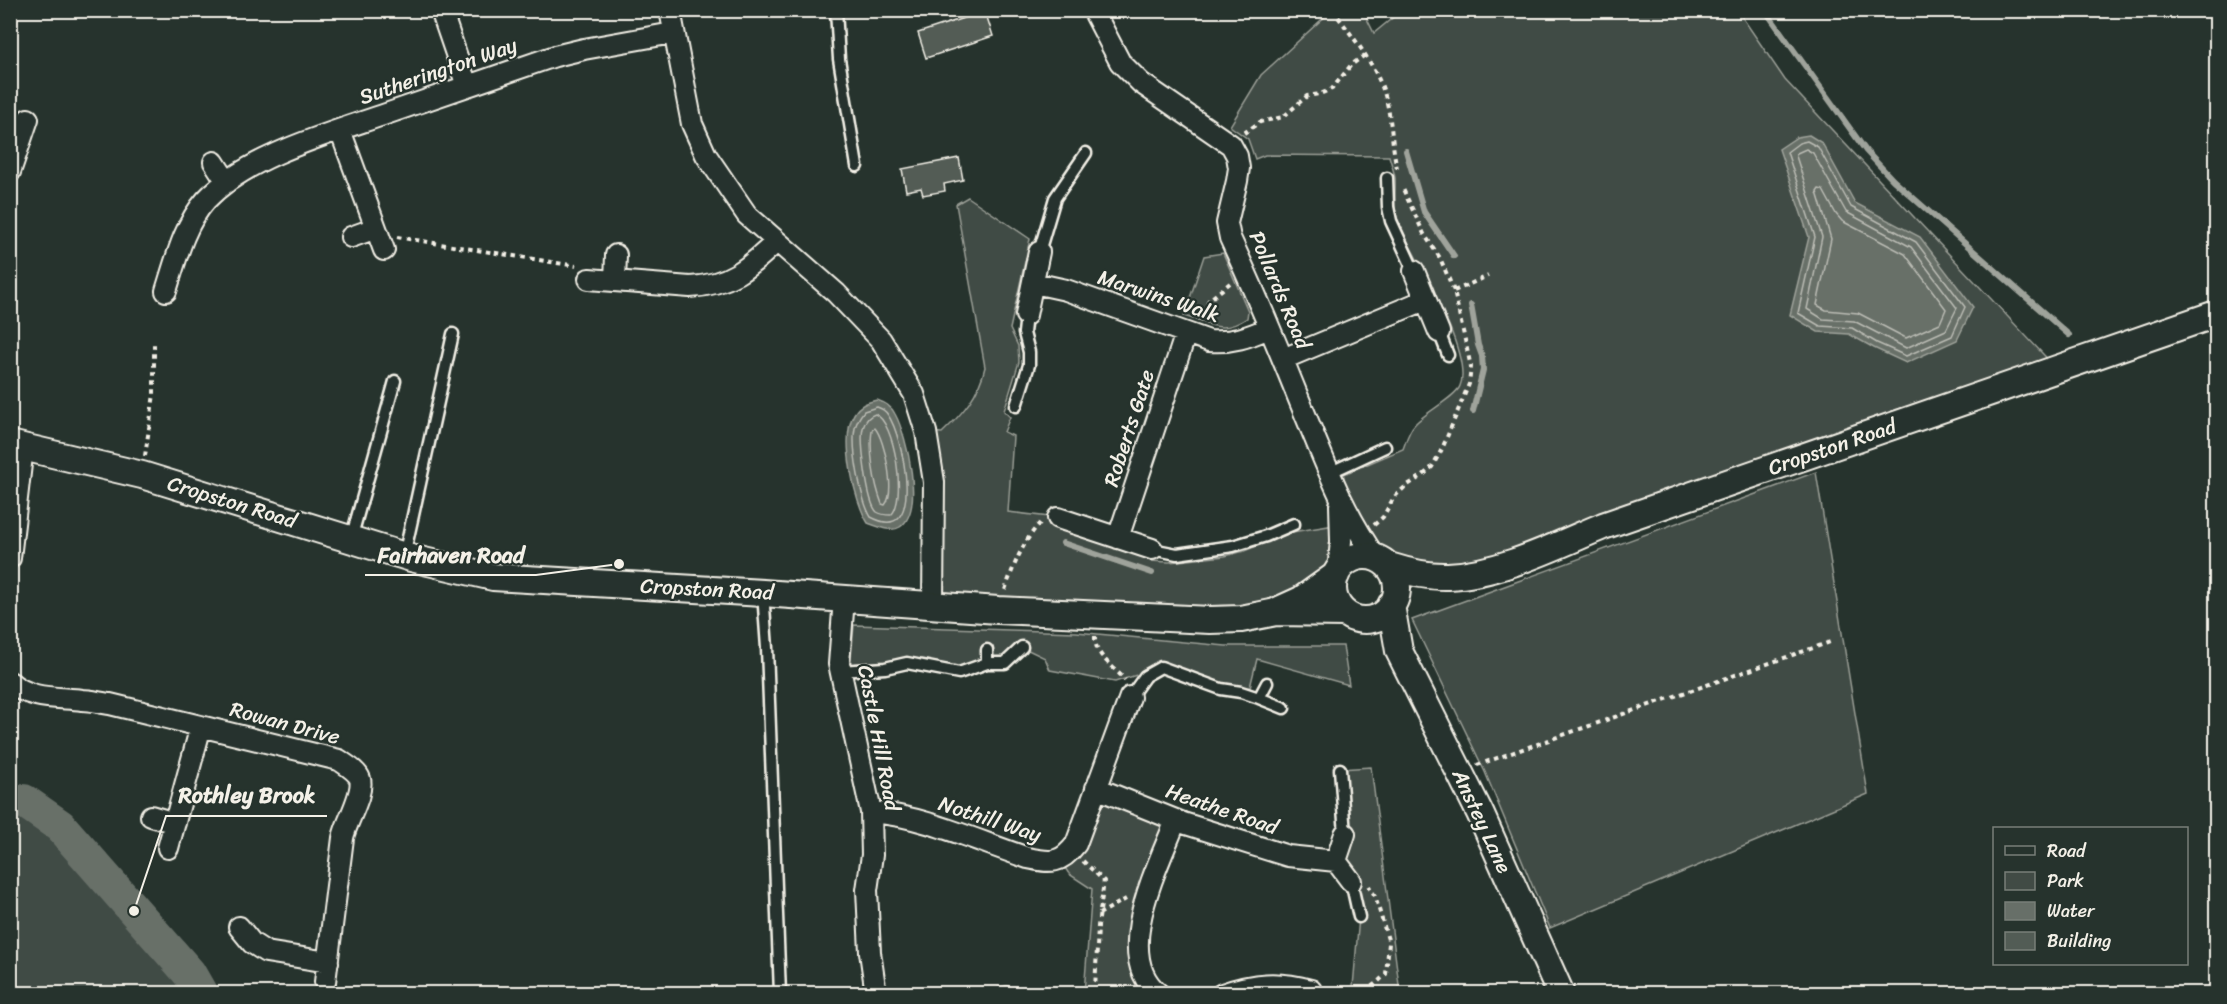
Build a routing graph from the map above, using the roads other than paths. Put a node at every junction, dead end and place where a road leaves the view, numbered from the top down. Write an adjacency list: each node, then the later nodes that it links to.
1 (441, 10): 6 (street)
2 (670, 10): 5 (street)
3 (836, 10): 12 (lane)
4 (1093, 10): 27 (street, Pollards Road)
5 (673, 33): 6 (street, Sutherington Way); 16 (street)
6 (466, 86): 8 (street, Sutherington Way)
7 (28, 120): 10 (street)
8 (340, 130): 14 (street, Sutherington Way); 15 (street)
9 (1086, 153): 17 (lane)
10 (12, 160)
11 (214, 162): 14 (street)
12 (857, 166)
13 (1388, 178): 19 (lane)
14 (227, 182): 23 (street, Sutherington Way)
15 (351, 237)
16 (776, 242): 21 (street); 52 (street)
17 (1039, 252): 22 (street)
18 (616, 255): 21 (street)
19 (1414, 271): 24 (street)
20 (589, 279): 21 (street)
21 (615, 281)
22 (1034, 283): 26 (street); 30 (street, Marwins Walk)
23 (166, 291)
24 (1425, 300): 28 (street); 32 (street)
25 (2217, 314): 48 (street, Cropston Road)
26 (1026, 315): 34 (lane)
27 (1269, 328): 30 (street, Marwins Walk); 32 (street, Pollards Road)
28 (1439, 332): 31 (lane)
29 (453, 334): 44 (lane)
30 (1190, 334): 41 (street, Roberts Gate)
31 (1448, 355)
32 (1283, 359): 37 (street, Pollards Road)
33 (395, 381): 42 (lane)
34 (1016, 406)
35 (17, 446): 42 (street, Cropston Road); 45 (street)
36 (1385, 447): 37 (lane)
37 (1329, 472): 38 (street, Pollards Road)
38 (1340, 501): 46 (street, Pollards Road); 47 (street, Pollards Road)
39 (1058, 518): 41 (street)
40 (1294, 524): 43 (lane)
41 (1118, 538): 43 (street)
42 (351, 539): 44 (street, Cropston Road)
43 (1152, 549)
44 (404, 556): 49 (street, Cropston Road)
45 (10, 558)
46 (1382, 562): 47 (street, Cropston Road); 48 (street, Cropston Road); 51 (street)
47 (1337, 573): 53 (street, Cropston Road); 54 (street)
48 (1448, 576): 51 (street, Cropston Road)
49 (763, 593): 50 (street, Cropston Road); 79 (lane)
50 (844, 598): 52 (street, Cropston Road); 59 (street, Castle Hill Road)
51 (1394, 601): 54 (street, Cropston Road); 57 (street, Anstey Lane)
52 (933, 604): 53 (street, Cropston Road)
53 (1276, 612): 54 (street, Cropston Road)
54 (1354, 616): 57 (street, Anstey Lane)
55 (1022, 647): 58 (lane)
56 (987, 650): 58 (lane)
57 (1399, 651): 83 (street, Anstey Lane)
58 (987, 663): 59 (lane)
59 (840, 671): 68 (street, Castle Hill Road)
60 (10, 682): 65 (street, Rowan Drive)
61 (1267, 683): 63 (lane)
62 (1130, 697): 63 (lane); 67 (street)
63 (1259, 698): 64 (lane)
64 (1284, 708)
65 (201, 726): 71 (street); 77 (street, Rowan Drive)
66 (1340, 769): 72 (lane)
67 (1096, 788): 68 (street, Nothill Way); 70 (street, Heathe Road)
68 (871, 812): 80 (street, Castle Hill Road)
69 (151, 816): 71 (street)
70 (1176, 820): 74 (street, Heathe Road); 81 (street)
71 (175, 824): 73 (street)
72 (1345, 834): 74 (street)
73 (168, 848)
74 (1336, 861): 75 (street)
75 (1357, 879): 76 (lane)
76 (1359, 917)
77 (239, 927)
78 (1311, 990): 82 (street)
79 (780, 993)
80 (876, 993)
81 (1159, 993)
82 (1222, 993)
83 (1561, 993)

